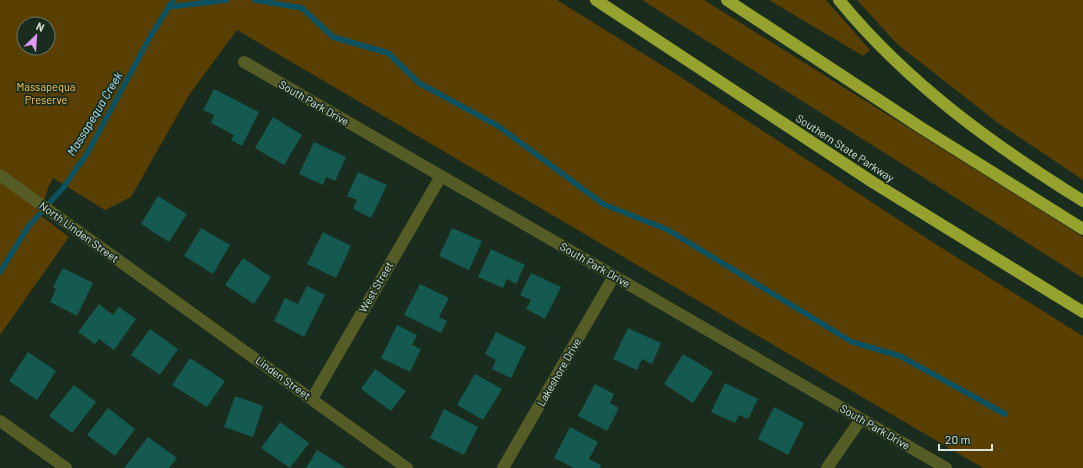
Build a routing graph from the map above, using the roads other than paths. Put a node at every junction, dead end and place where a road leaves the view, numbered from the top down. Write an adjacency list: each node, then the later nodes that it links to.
1 (596, 0): 11 (highway, Southern State Parkway)
2 (727, 0): 8 (highway)
3 (839, 0): 7 (highway)
4 (244, 62): 6 (street, South Park Drive)
5 (0, 175): 10 (street, North Linden Street)
6 (441, 176): 9 (street, South Park Drive); 12 (street, West Street)
7 (1083, 201)
8 (1083, 229)
9 (614, 276): 13 (street, South Park Drive); 17 (street, Lakeshore Drive)
10 (158, 288): 12 (street, Linden Street)
11 (1083, 312)
12 (312, 399): 16 (street, Linden Street)
13 (861, 419): 18 (street); 19 (street, South Park Drive)
14 (0, 421): 15 (street)
15 (66, 468)
16 (407, 468)
17 (503, 468)
18 (827, 468)
19 (946, 468)

